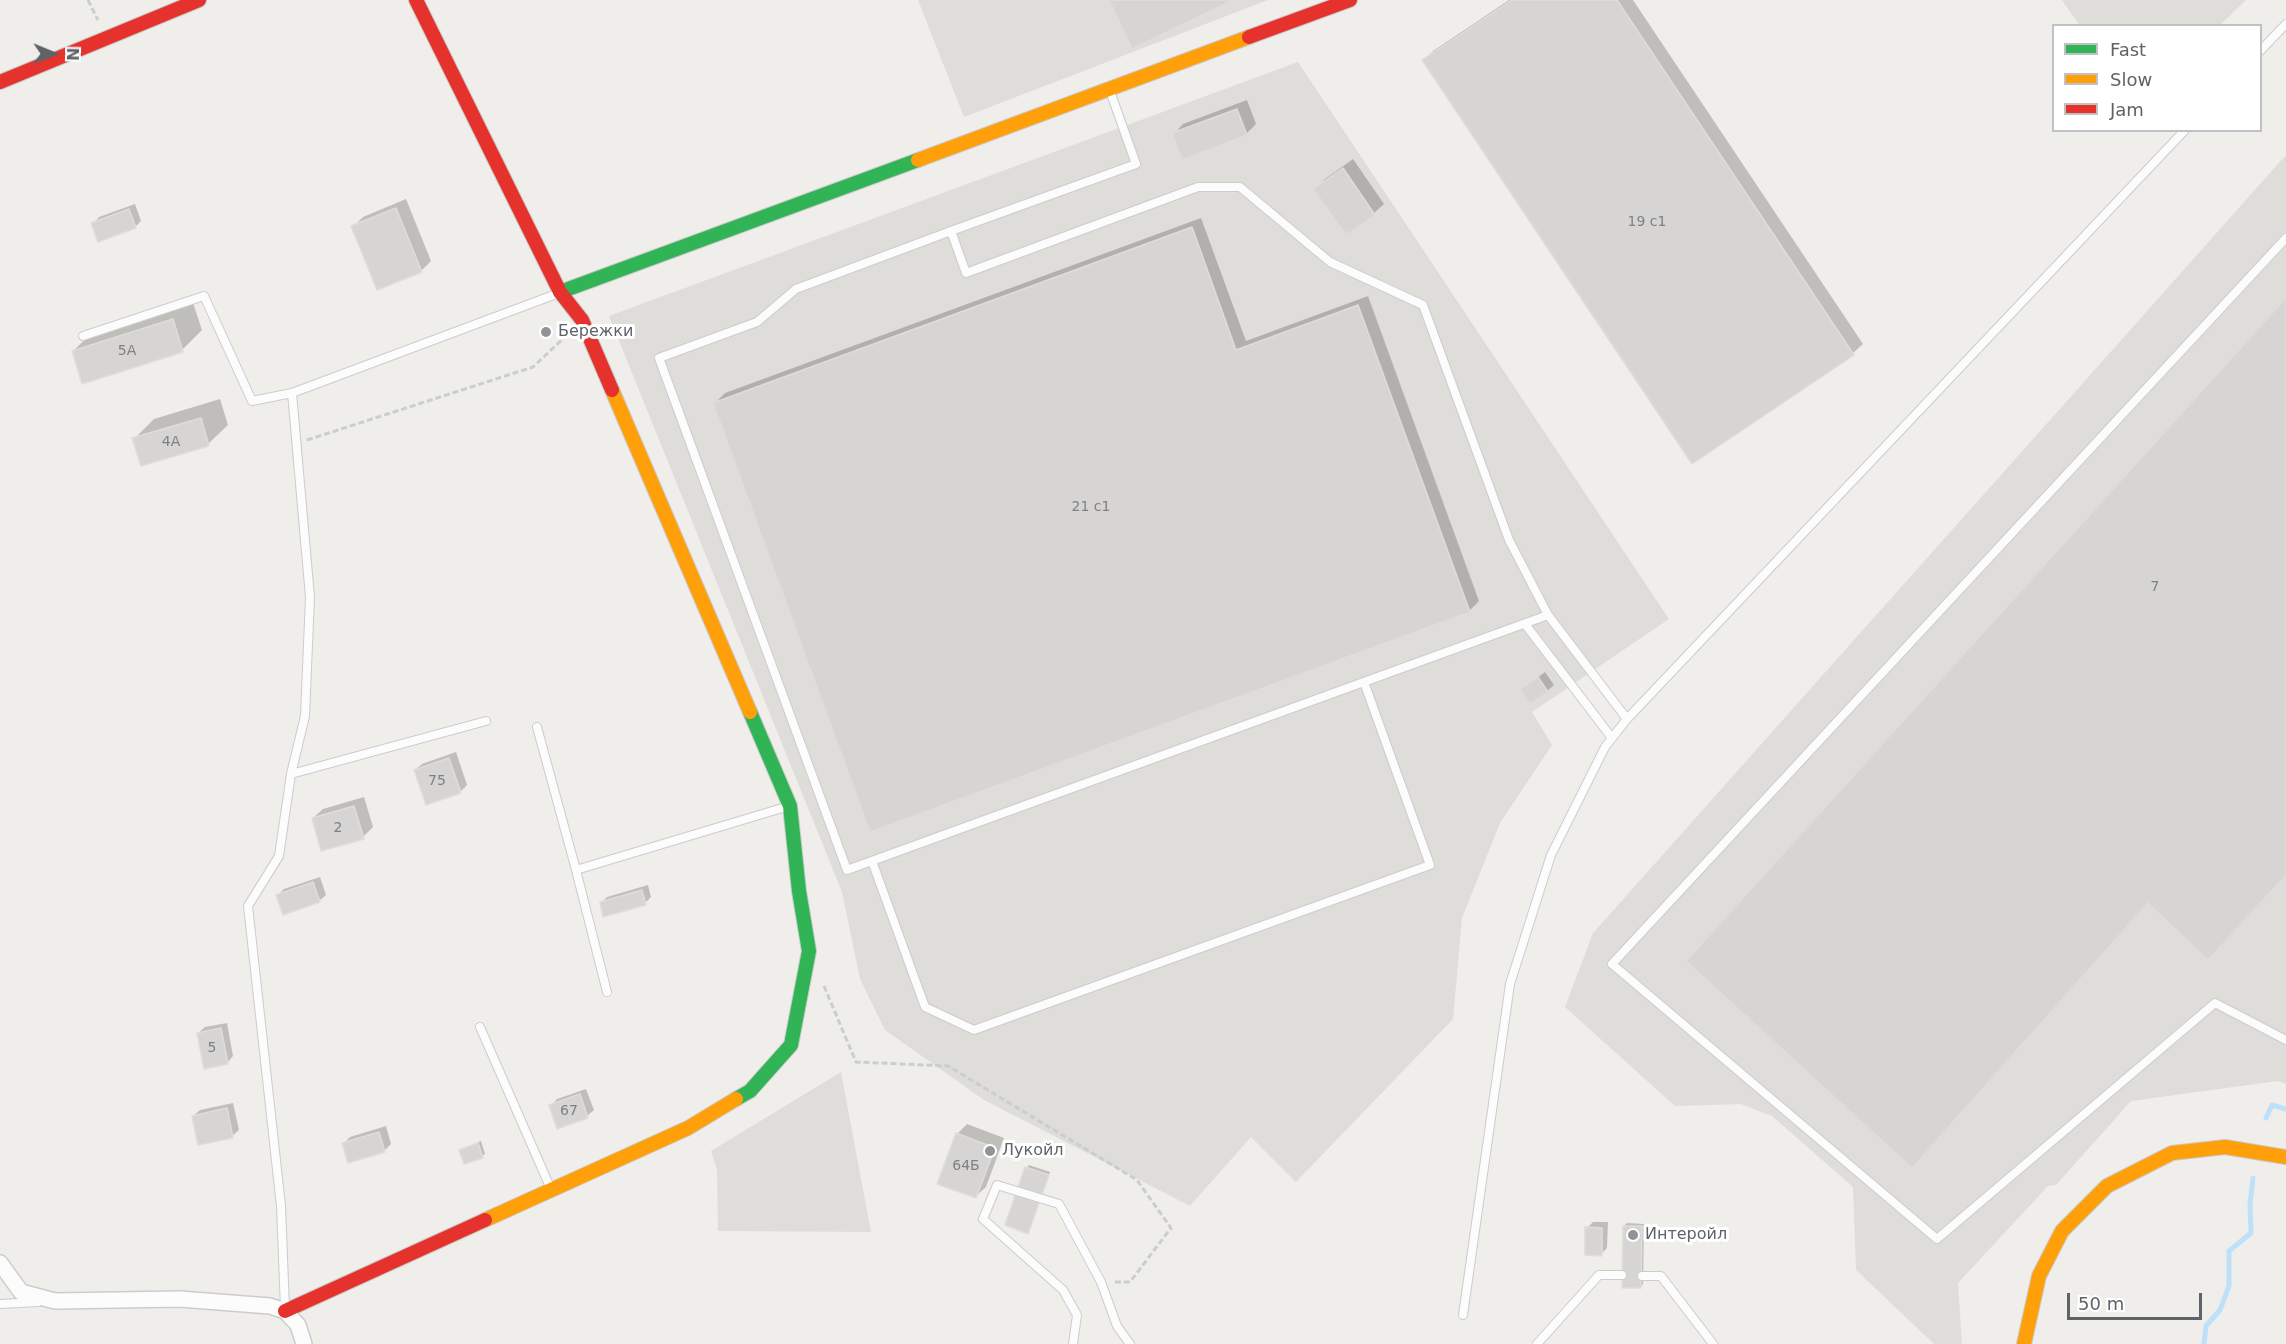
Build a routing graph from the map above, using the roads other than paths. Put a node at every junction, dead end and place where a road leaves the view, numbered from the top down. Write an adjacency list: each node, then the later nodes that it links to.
1 (199, 0): 6 (street)
2 (416, 0): 11 (street)
3 (1350, 0): 7 (street)
4 (2286, 24): 5 (lane)
5 (2262, 49)
6 (0, 82)
7 (1109, 89): 9 (lane); 11 (street)
8 (2183, 132): 17 (lane)
9 (951, 231): 14 (lane); 23 (lane)
10 (2286, 238): 27 (lane)
11 (560, 292): 13 (lane); 22 (street)
12 (83, 336): 13 (lane)
13 (292, 393): 21 (lane)
14 (1548, 615): 15 (lane); 17 (lane)
15 (1525, 624): 16 (lane); 20 (lane)
16 (1364, 682): 23 (lane); 23 (lane)
17 (1627, 719): 20 (lane)
18 (486, 721): 21 (lane)
19 (537, 727): 24 (lane)
20 (1612, 738): 36 (lane)
21 (291, 774): 35 (lane)
22 (790, 806): 24 (lane); 29 (street)
23 (872, 861)
24 (576, 870): 25 (lane)
25 (607, 992)
26 (480, 1027): 29 (lane)
27 (2286, 1040)
28 (2286, 1157): 42 (street)
29 (552, 1191): 35 (street)
30 (0, 1263): 33 (street)
31 (1622, 1275): 40 (lane)
32 (1641, 1276): 41 (lane)
33 (55, 1301): 34 (lane); 35 (street)
34 (0, 1304)
35 (285, 1311): 37 (street)
36 (1463, 1315)
37 (304, 1344)
38 (1073, 1344): 39 (lane)
39 (1130, 1344)
40 (1537, 1344)
41 (1713, 1344)
42 (2024, 1344)

